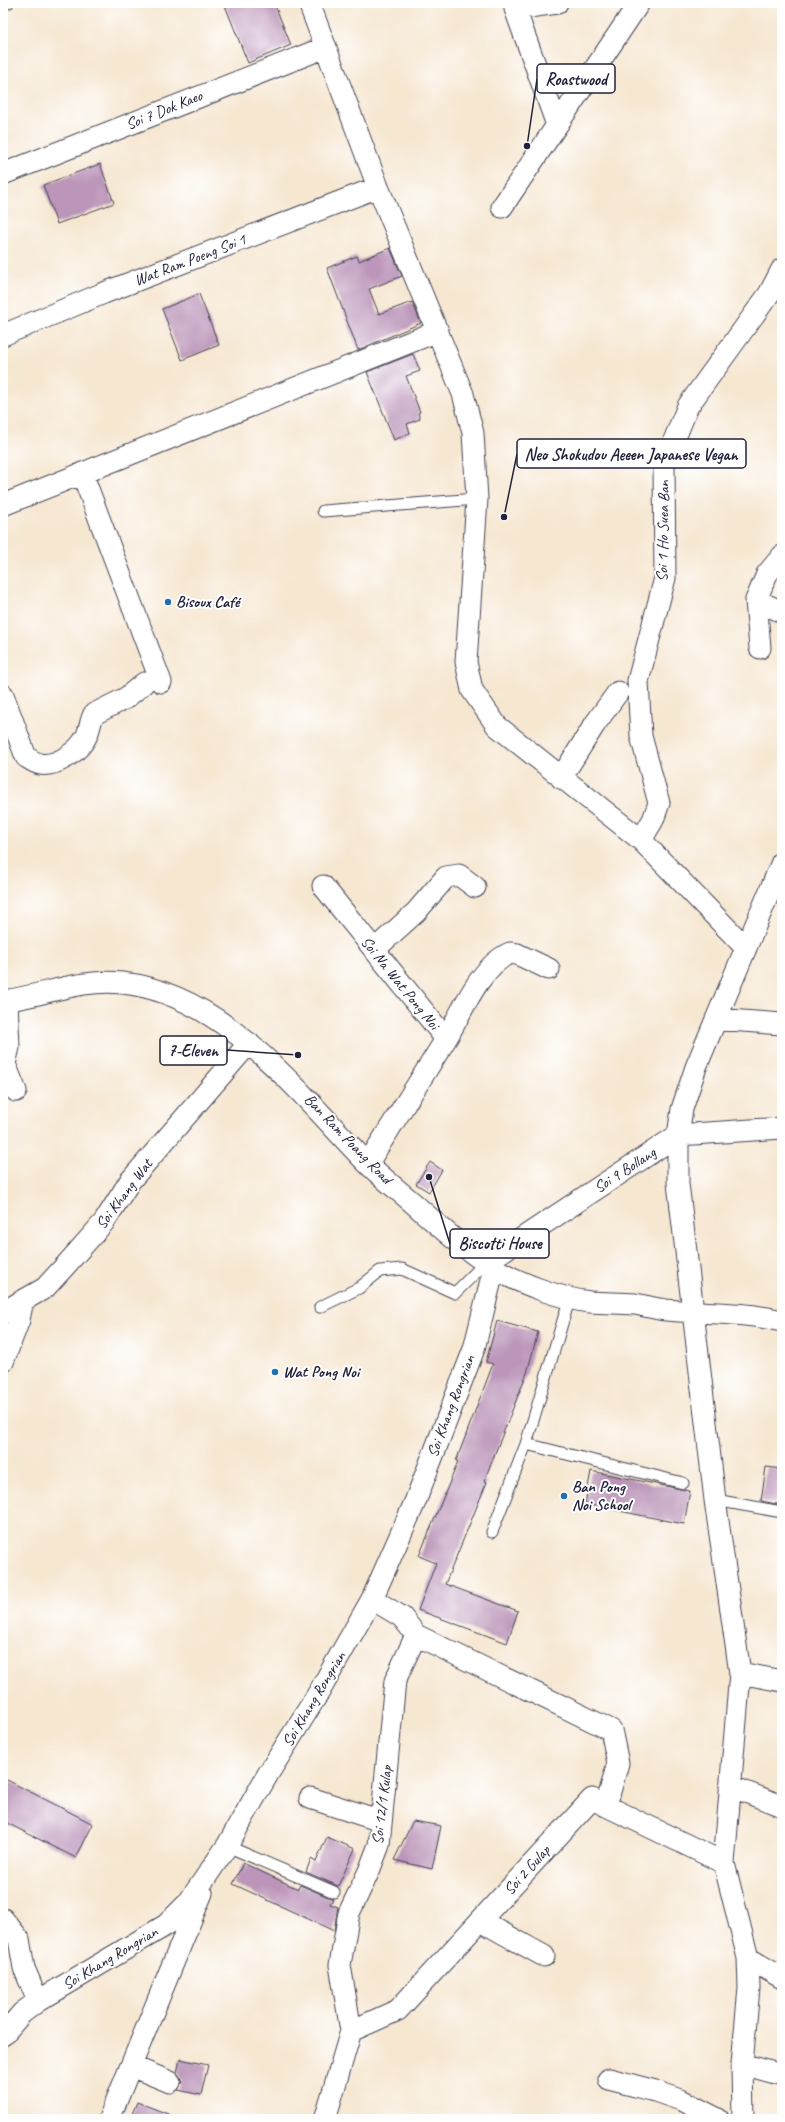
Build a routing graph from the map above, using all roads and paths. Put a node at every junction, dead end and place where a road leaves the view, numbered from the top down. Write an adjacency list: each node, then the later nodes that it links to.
1 (8, 3): 5 (lane)
2 (309, 3): 7 (street)
3 (557, 3): 6 (street)
4 (639, 3): 8 (street)
5 (3, 5)
6 (514, 6): 8 (street)
7 (326, 47): 9 (street, Soi 7 Dok Kaeo); 10 (street)
8 (557, 125): 11 (street)
9 (3, 174)
10 (378, 187): 13 (street); 14 (street, Wat Ram Poeng Soi 1)
11 (502, 207)
12 (782, 268): 26 (street, Soi 1 Ho Suea Ban)
13 (438, 331): 15 (street); 16 (street)
14 (3, 335)
15 (82, 473): 17 (street); 24 (street)
16 (477, 498): 18 (lane); 25 (street)
17 (3, 505)
18 (323, 511)
19 (782, 556): 20 (street)
20 (756, 600): 21 (street); 22 (street)
21 (782, 612)
22 (760, 648)
23 (618, 692): 25 (street)
24 (3, 695)
25 (561, 778): 26 (street)
26 (641, 840): 30 (street)
27 (782, 862): 30 (street)
28 (323, 886): 31 (street, Soi Na Wat Pong Noi)
29 (475, 886): 31 (street)
30 (746, 948): 34 (street)
31 (374, 950): 36 (street, Soi Na Wat Pong Noi)
32 (549, 969): 36 (street)
33 (5, 1001): 37 (street, Ban Ram Poang Road); 38 (street)
34 (716, 1019): 35 (street); 40 (street)
35 (782, 1024)
36 (446, 1039): 41 (street, Soi Na Wat Pong Noi)
37 (249, 1043): 41 (street, Ban Ram Poang Road); 44 (street, Soi Khang Wat)
38 (16, 1091)
39 (782, 1128): 40 (street, Soi 9 Bollang)
40 (678, 1135): 42 (street, Soi 9 Bollang); 46 (street)
41 (368, 1163): 42 (street, Ban Ram Poang Road)
42 (490, 1265): 43 (street, Ban Ram Poang Road); 45 (lane); 55 (street, Soi Khang Rongrian)
43 (570, 1298): 46 (street, Ban Ram Poang Road); 50 (lane)
44 (23, 1300): 47 (street, Soi Khang Wat); 49 (street)
45 (320, 1307)
46 (694, 1310): 48 (street, Ban Ram Poang Road); 52 (street)
47 (3, 1312)
48 (782, 1321)
49 (3, 1362)
50 (526, 1444): 51 (lane); 54 (lane)
51 (683, 1482)
52 (715, 1500): 53 (lane); 57 (street)
53 (782, 1512)
54 (492, 1532)
55 (372, 1599): 56 (street); 64 (street, Soi Khang Rongrian)
56 (416, 1635): 61 (street); 63 (street, Soi 12/1 Kulap)
57 (740, 1673): 58 (street); 59 (street)
58 (782, 1681)
59 (730, 1786): 62 (street); 65 (street)
60 (310, 1798): 63 (street)
61 (606, 1806): 65 (street, Soi 2 Gulap); 69 (street, Soi 2 Gulap)
62 (782, 1806)
63 (381, 1821): 74 (street, Soi 12/1 Kulap)
64 (227, 1846): 66 (street, Soi Khang Rongrian); 67 (lane)
65 (724, 1863): 71 (street)
66 (213, 1866): 73 (street, Soi Khang Rongrian); 77 (street)
67 (334, 1892)
68 (3, 1919): 73 (street)
69 (481, 1921): 70 (street); 74 (street, Soi 2 Gulap)
70 (544, 1956)
71 (748, 1958): 72 (street); 76 (street)
72 (782, 1978)
73 (38, 2001): 75 (street, Soi Khang Rongrian)
74 (351, 2031): 82 (street)
75 (3, 2035)
76 (742, 2064): 78 (street); 84 (street)
77 (131, 2066): 80 (street); 81 (street)
78 (782, 2075)
79 (609, 2079): 83 (street)
80 (170, 2082)
81 (109, 2119)
82 (325, 2119)
83 (718, 2119)
84 (743, 2119)

